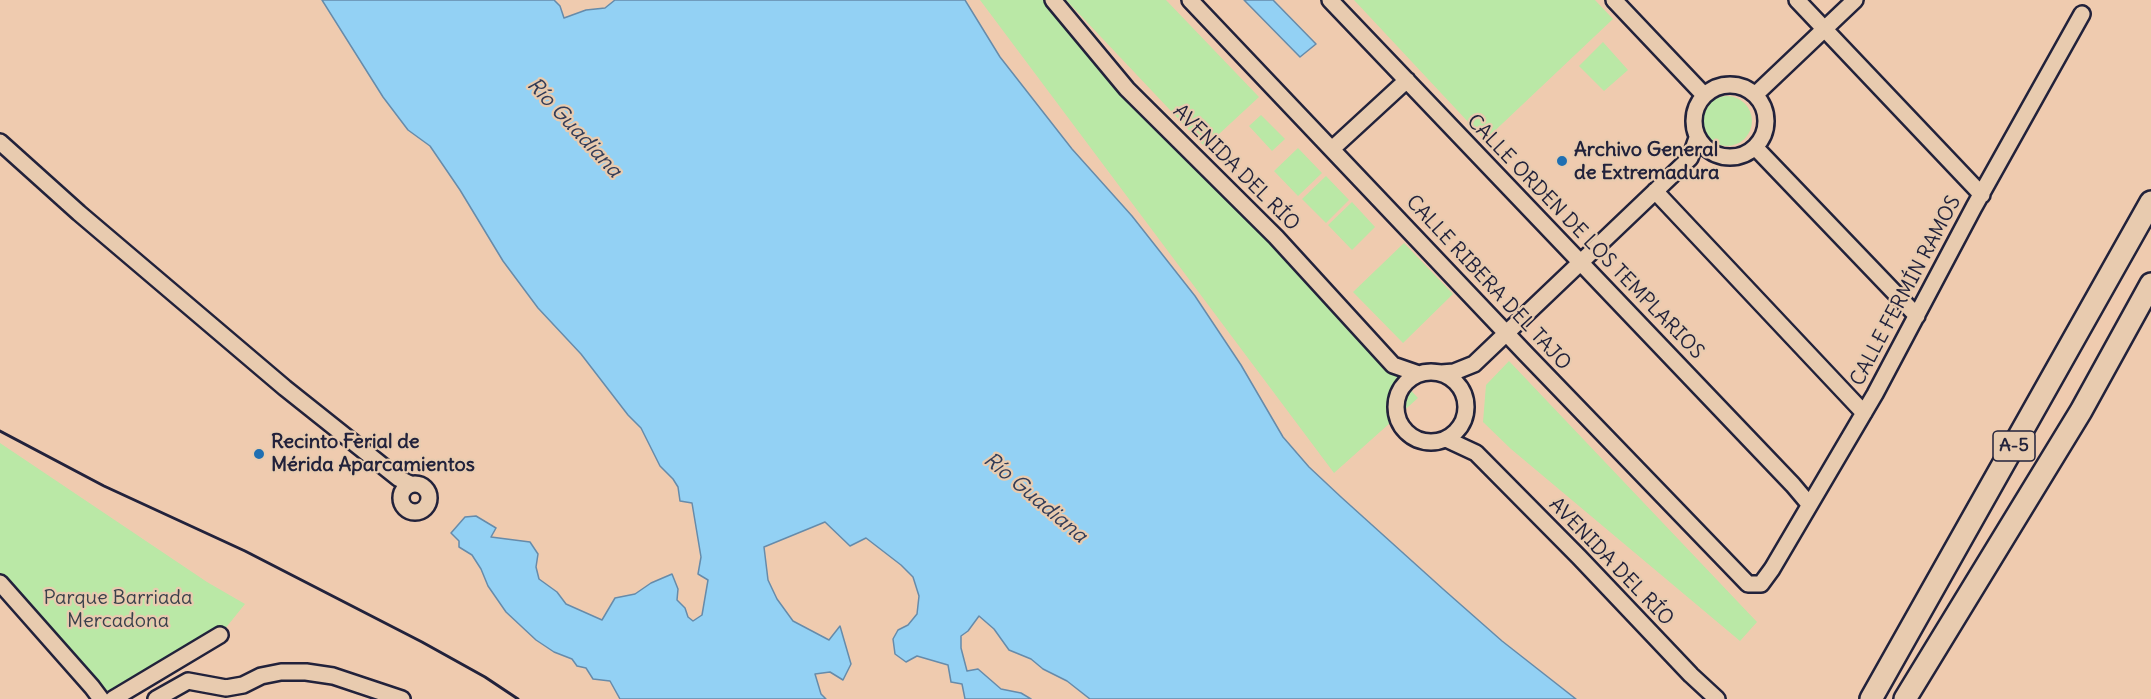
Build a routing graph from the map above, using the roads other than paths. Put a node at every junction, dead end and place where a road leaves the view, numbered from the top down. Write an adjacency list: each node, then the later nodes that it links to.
1 (1053, 0): 27 (street, AVENIDA DEL RÍO)
2 (1190, 0): 15 (street, CALLE RIBERA DEL TAJO)
3 (1330, 0): 9 (street, CALLE ORDEN DE LOS TEMPLARIOS)
4 (1614, 0): 11 (street)
5 (1797, 0): 8 (street)
6 (1855, 0): 8 (street)
7 (2082, 14): 19 (street, CALLE FERMÍN RAMOS)
8 (1825, 28): 10 (street); 19 (street)
9 (1407, 80): 15 (street); 21 (street, CALLE ORDEN DE LOS TEMPLARIOS)
10 (1755, 94): 11 (street); 14 (street)
11 (1704, 95): 12 (street)
12 (1697, 138): 16 (street); 17 (street)
13 (0, 142): 37 (street)
14 (1755, 147): 16 (street); 24 (street)
15 (1332, 149): 25 (street, CALLE RIBERA DEL TAJO)
16 (1716, 154): 17 (street)
17 (1690, 158): 18 (street)
18 (1655, 191): 21 (street); 33 (street)
19 (1982, 195): 24 (street, CALLE FERMÍN RAMOS)
20 (2151, 202): 44 (highway, A-5)
21 (1580, 263): 25 (street); 38 (street, CALLE ORDEN DE LOS TEMPLARIOS)
22 (2151, 284): 32 (highway, A-5)
23 (2151, 315): 32 (highway)
24 (1917, 316): 33 (street, CALLE FERMÍN RAMOS)
25 (1507, 333): 26 (street); 40 (street, CALLE RIBERA DEL TAJO)
26 (1474, 364): 28 (street); 31 (street)
27 (1393, 365): 29 (street, AVENIDA DEL RÍO); 30 (street)
28 (1441, 373): 29 (street); 31 (street)
29 (1419, 374): 30 (street)
30 (1399, 394): 35 (street)
31 (1465, 395): 34 (street)
32 (2081, 411): 50 (highway, A-5)
33 (1864, 413): 38 (street, CALLE FERMÍN RAMOS)
34 (1463, 422): 35 (street); 36 (street, AVENIDA DEL RÍO)
35 (1446, 439): 36 (street, AVENIDA DEL RÍO)
36 (1476, 453): 49 (street, AVENIDA DEL RÍO)
37 (410, 484)
38 (1809, 504): 40 (street, CALLE FERMÍN RAMOS)
39 (0, 583): 41 (street)
40 (1761, 584)
41 (12, 597): 42 (street); 46 (street)
42 (0, 607)
43 (220, 635): 45 (street)
44 (1874, 695)
45 (123, 697)
46 (100, 699)
47 (156, 699): 48 (street)
48 (402, 699)
49 (1717, 699)
50 (1905, 699)

